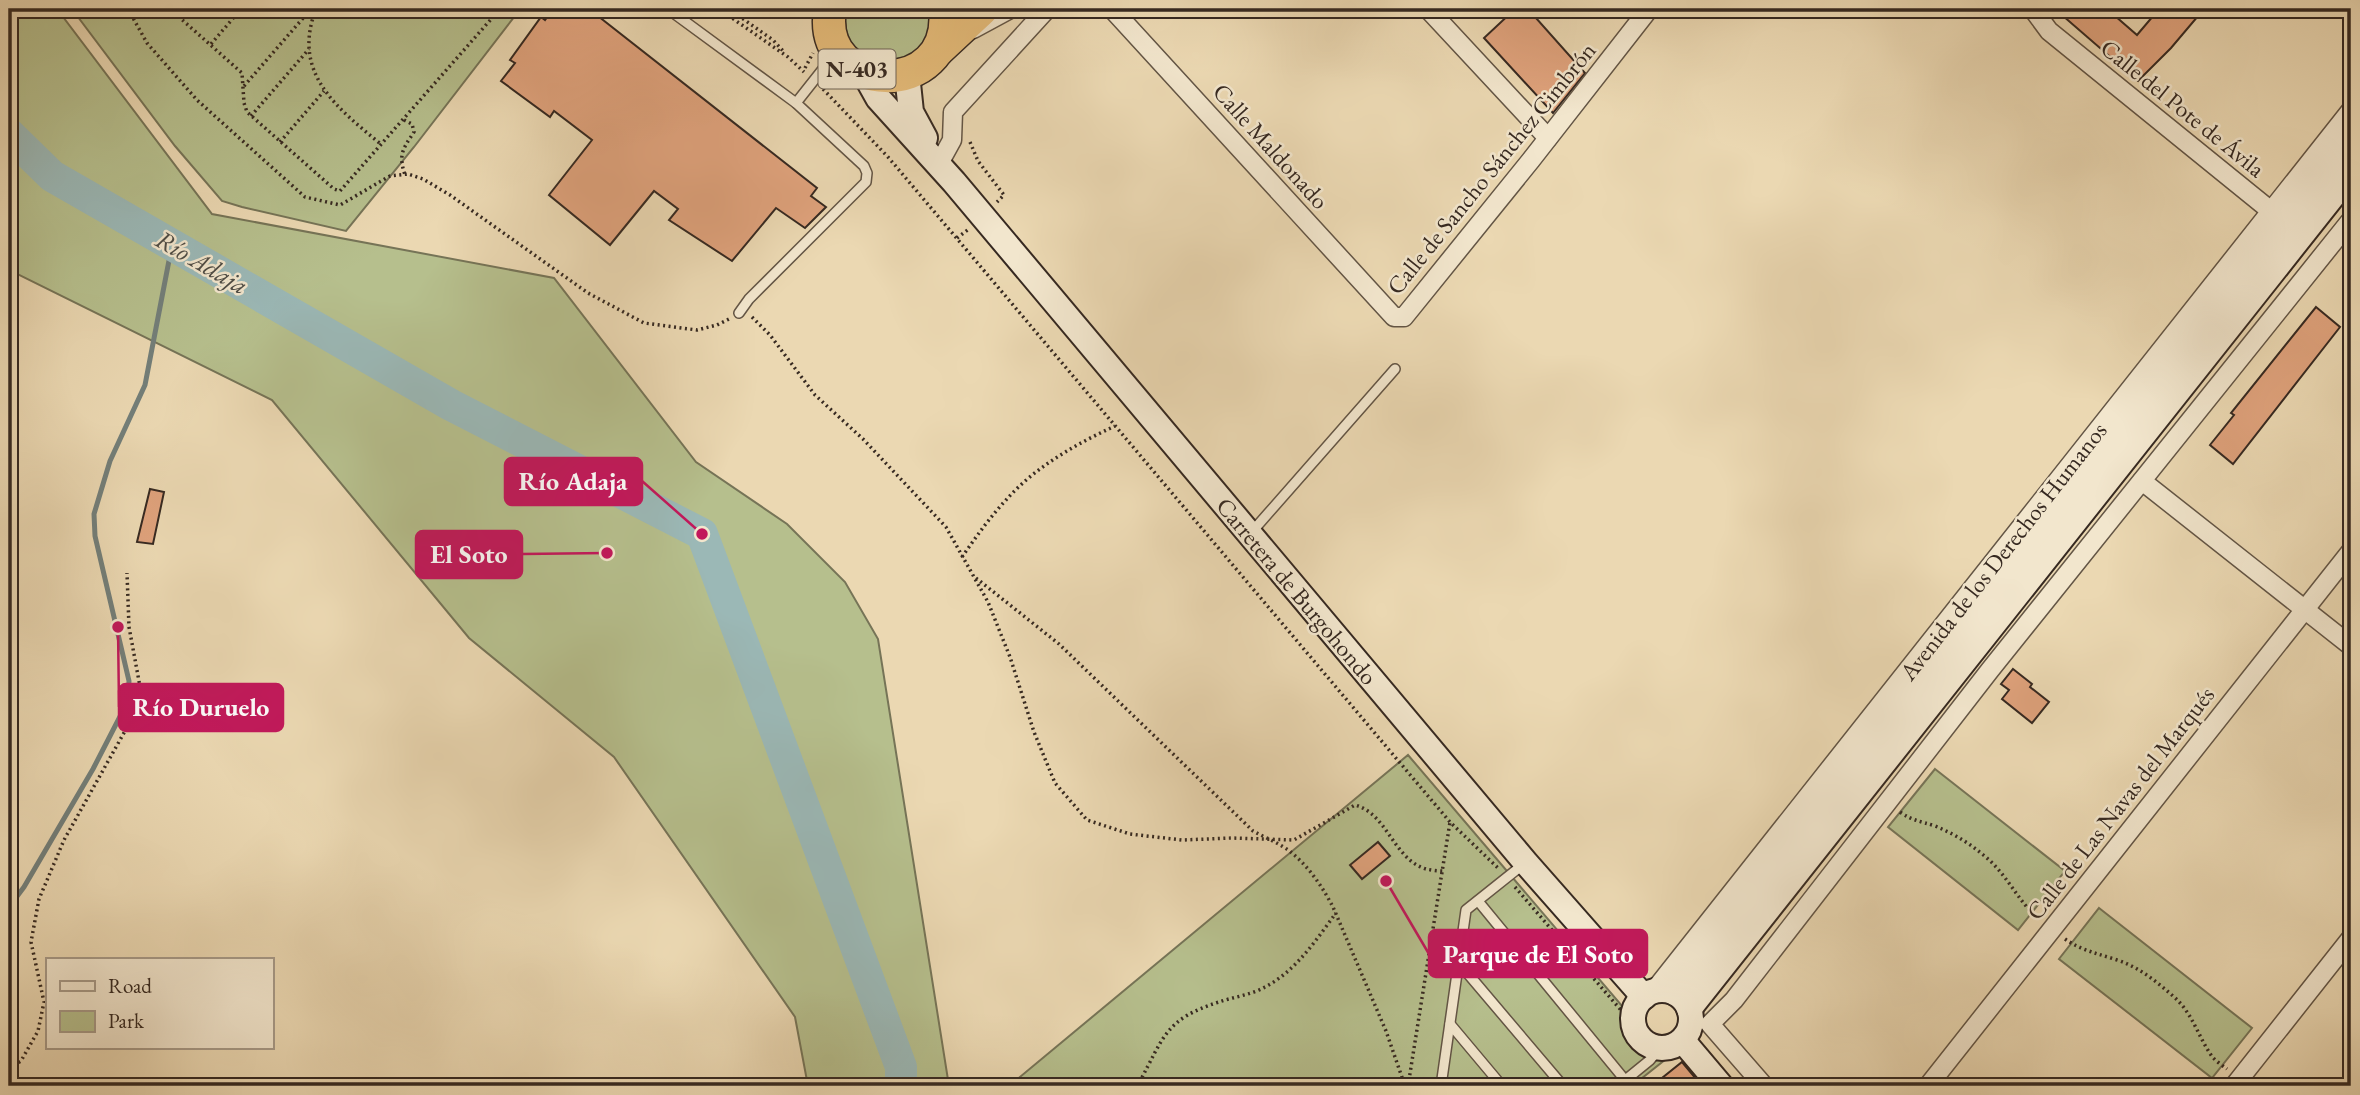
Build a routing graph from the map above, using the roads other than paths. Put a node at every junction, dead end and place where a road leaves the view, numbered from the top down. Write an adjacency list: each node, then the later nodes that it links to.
1 (668, 9): 15 (lane)
2 (945, 9): 11 (highway)
3 (982, 9): 11 (highway, N-403)
4 (1010, 9): 11 (street)
5 (1047, 9): 19 (street)
6 (1112, 9): 25 (street, Calle Maldonado)
7 (1428, 9): 17 (street)
8 (1649, 9): 17 (street, Calle de Sancho Sánchez Cimbrón)
9 (2035, 10): 22 (street, Calle del Pote de Ávila)
10 (826, 12): 12 (highway, N-403)
11 (941, 47): 14 (highway, N-403)
12 (837, 51): 13 (highway, N-403); 15 (lane)
13 (864, 73): 14 (highway, N-403); 21 (main road, Carretera de Burgohondo)
14 (907, 74): 19 (main road, Carretera de Burgohondo)
15 (796, 103): 24 (lane)
16 (2351, 110): 22 (street, Avenida de los Derechos Humanos)
17 (1548, 138): 25 (street, Calle de Sancho Sánchez Cimbrón)
18 (2351, 142): 36 (main road, Avenida de los Derechos Humanos)
19 (941, 160): 21 (main road, Carretera de Burgohondo)
20 (2351, 173): 36 (main road, Avenida de los Derechos Humanos)
21 (954, 182): 28 (main road, Carretera de Burgohondo)
22 (2271, 211): 36 (street, Avenida de los Derechos Humanos)
23 (2351, 220): 27 (street)
24 (739, 313)
25 (1394, 317)
26 (1395, 369): 28 (lane)
27 (2142, 481): 30 (street); 36 (street)
28 (1249, 535): 32 (main road, Carretera de Burgohondo)
29 (2351, 551): 30 (street, Calle de Las Navas del Marqués)
30 (2305, 609): 31 (street); 45 (street, Calle de Las Navas del Marqués)
31 (2351, 646)
32 (1516, 870): 33 (lane); 36 (main road, Carretera de Burgohondo)
33 (1478, 901): 35 (lane); 39 (lane)
34 (2351, 938): 46 (street)
35 (1458, 962): 37 (lane); 42 (lane)
36 (1678, 1011): 38 (main road); 38 (main road); 43 (main road, Carretera de Burgohondo); 44 (street, Carretera de Burgohondo)
37 (1450, 1024): 40 (lane); 41 (lane)
38 (1654, 1054): 39 (lane)
39 (1621, 1083)
40 (1441, 1086)
41 (1502, 1086)
42 (1563, 1086)
43 (1721, 1086)
44 (1764, 1086)
45 (1927, 1086)
46 (2234, 1086)

